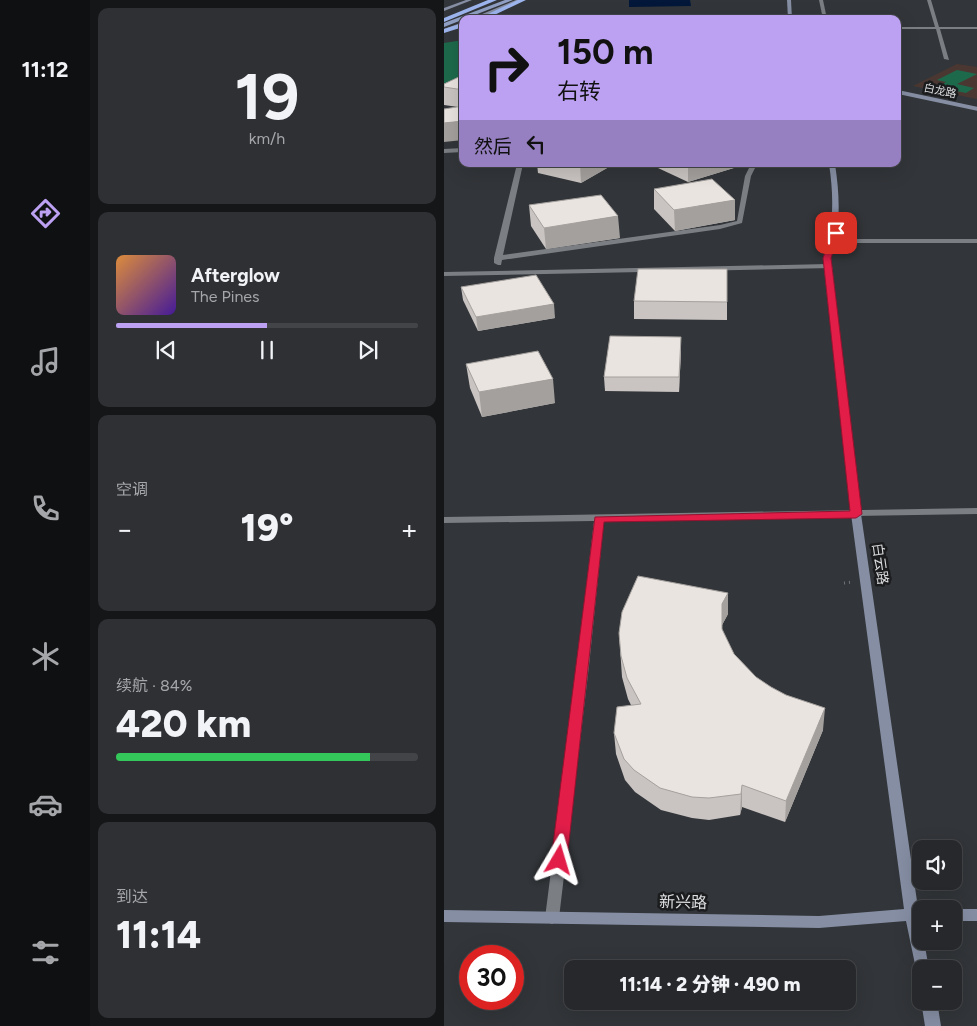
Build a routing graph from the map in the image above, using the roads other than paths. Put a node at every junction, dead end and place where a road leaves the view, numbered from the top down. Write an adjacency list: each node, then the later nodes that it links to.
1 (465, 0): 10 (highway)
2 (470, 0): 10 (highway)
3 (496, 0): 16 (highway)
4 (510, 0): 11 (main road)
5 (520, 0): 12 (street)
6 (523, 0): 13 (highway)
7 (789, 0): 14 (street)
8 (821, 0): 15 (street)
9 (928, 0): 22 (street)
10 (446, 9)
11 (476, 15)
12 (482, 15)
13 (489, 15)
14 (790, 15)
15 (824, 15)
16 (444, 20)
17 (459, 23): 21 (main road)
18 (459, 26): 21 (highway)
19 (901, 28): 22 (street)
20 (977, 28): 22 (street)
21 (445, 29)
22 (938, 29): 23 (street)
23 (948, 59)
24 (901, 89): 26 (street, 白龙路)
25 (901, 93): 27 (street, 白龙路)
26 (977, 105)
27 (977, 109)
28 (459, 150): 29 (street)
29 (444, 151)
30 (519, 167): 35 (street)
31 (752, 167): 35 (street)
32 (832, 167): 34 (street, 白云路)
33 (977, 241): 34 (street)
34 (833, 242): 36 (street, 白云路)
35 (498, 258): 37 (street)
36 (828, 266): 37 (street); 40 (street, 白云路)
37 (495, 273): 38 (street)
38 (444, 274)
39 (977, 511): 40 (street)
40 (856, 514): 41 (street); 43 (street, 白云路)
41 (599, 519): 42 (street); 48 (street)
42 (444, 520)
43 (914, 900)
44 (912, 914): 48 (street, 新兴路)
45 (962, 915): 46 (street)
46 (977, 915)
47 (444, 916): 48 (street, 新兴路)
48 (552, 918)
49 (930, 1010): 50 (street)
50 (933, 1026)

